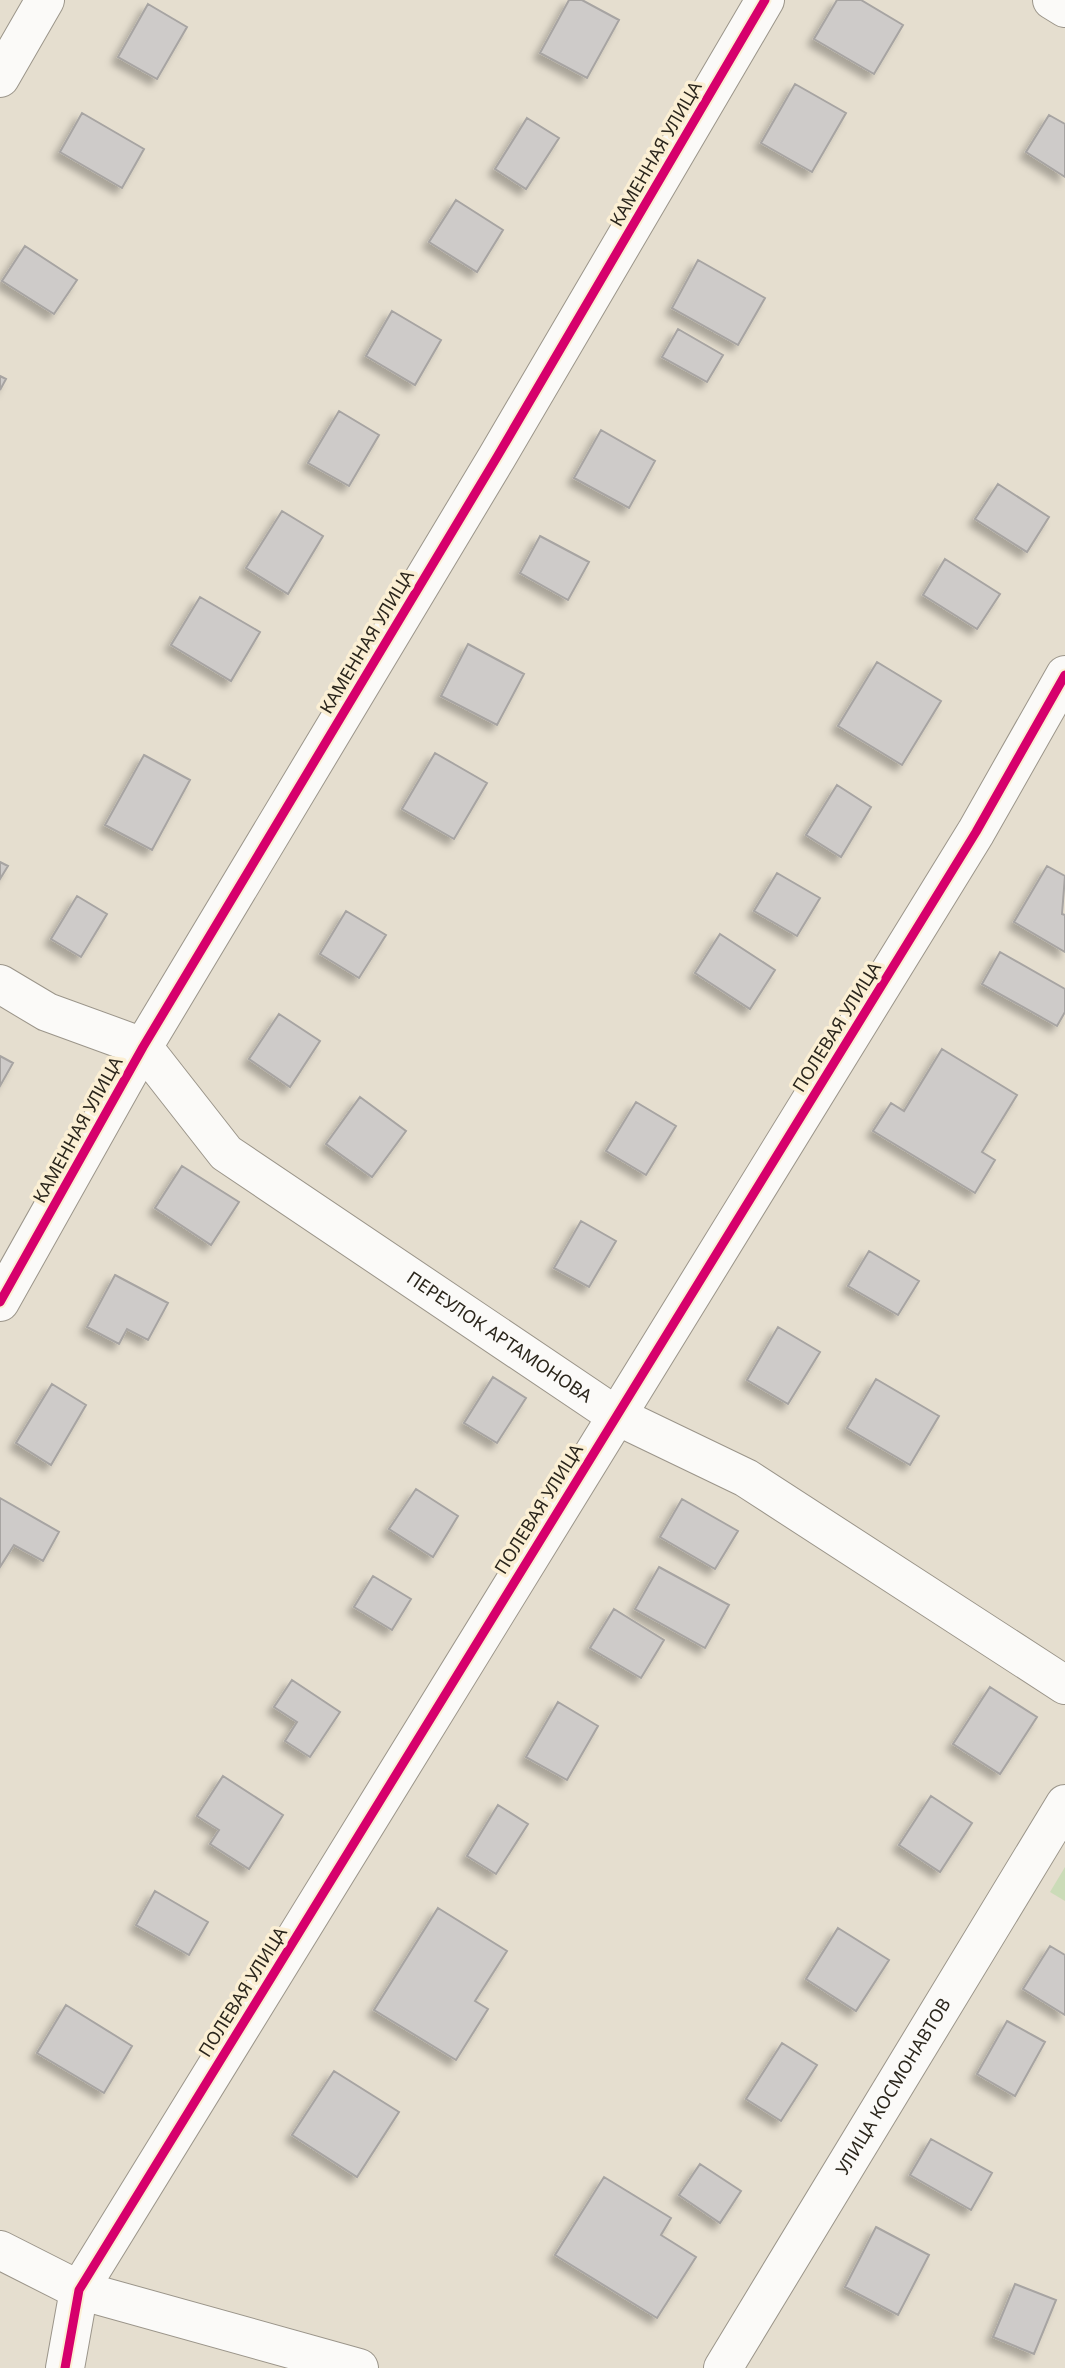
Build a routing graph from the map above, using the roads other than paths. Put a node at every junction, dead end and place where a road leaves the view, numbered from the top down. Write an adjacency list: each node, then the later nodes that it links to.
1 (45, 0): 5 (street)
2 (765, 0): 8 (street, КАМЕННАЯ УЛИЦА)
3 (1052, 0): 4 (street)
4 (1065, 8)
5 (0, 78)
6 (1065, 675): 10 (street, ПОЛЕВАЯ УЛИЦА)
7 (0, 984): 8 (street)
8 (143, 1047): 9 (street, КАМЕННАЯ УЛИЦА); 10 (street, ПЕРЕУЛОК АРТАМОНОВА)
9 (0, 1302)
10 (615, 1415): 11 (street, ПЕРЕУЛОК АРТАМОНОВА); 14 (street, ПОЛЕВАЯ УЛИЦА)
11 (1065, 1685)
12 (1065, 1804): 17 (street, УЛИЦА КОСМОНАВТОВ)
13 (0, 2250): 14 (street)
14 (79, 2290): 15 (street, ПОЛЕВАЯ УЛИЦА); 16 (street)
15 (65, 2368)
16 (359, 2368)
17 (723, 2368)

